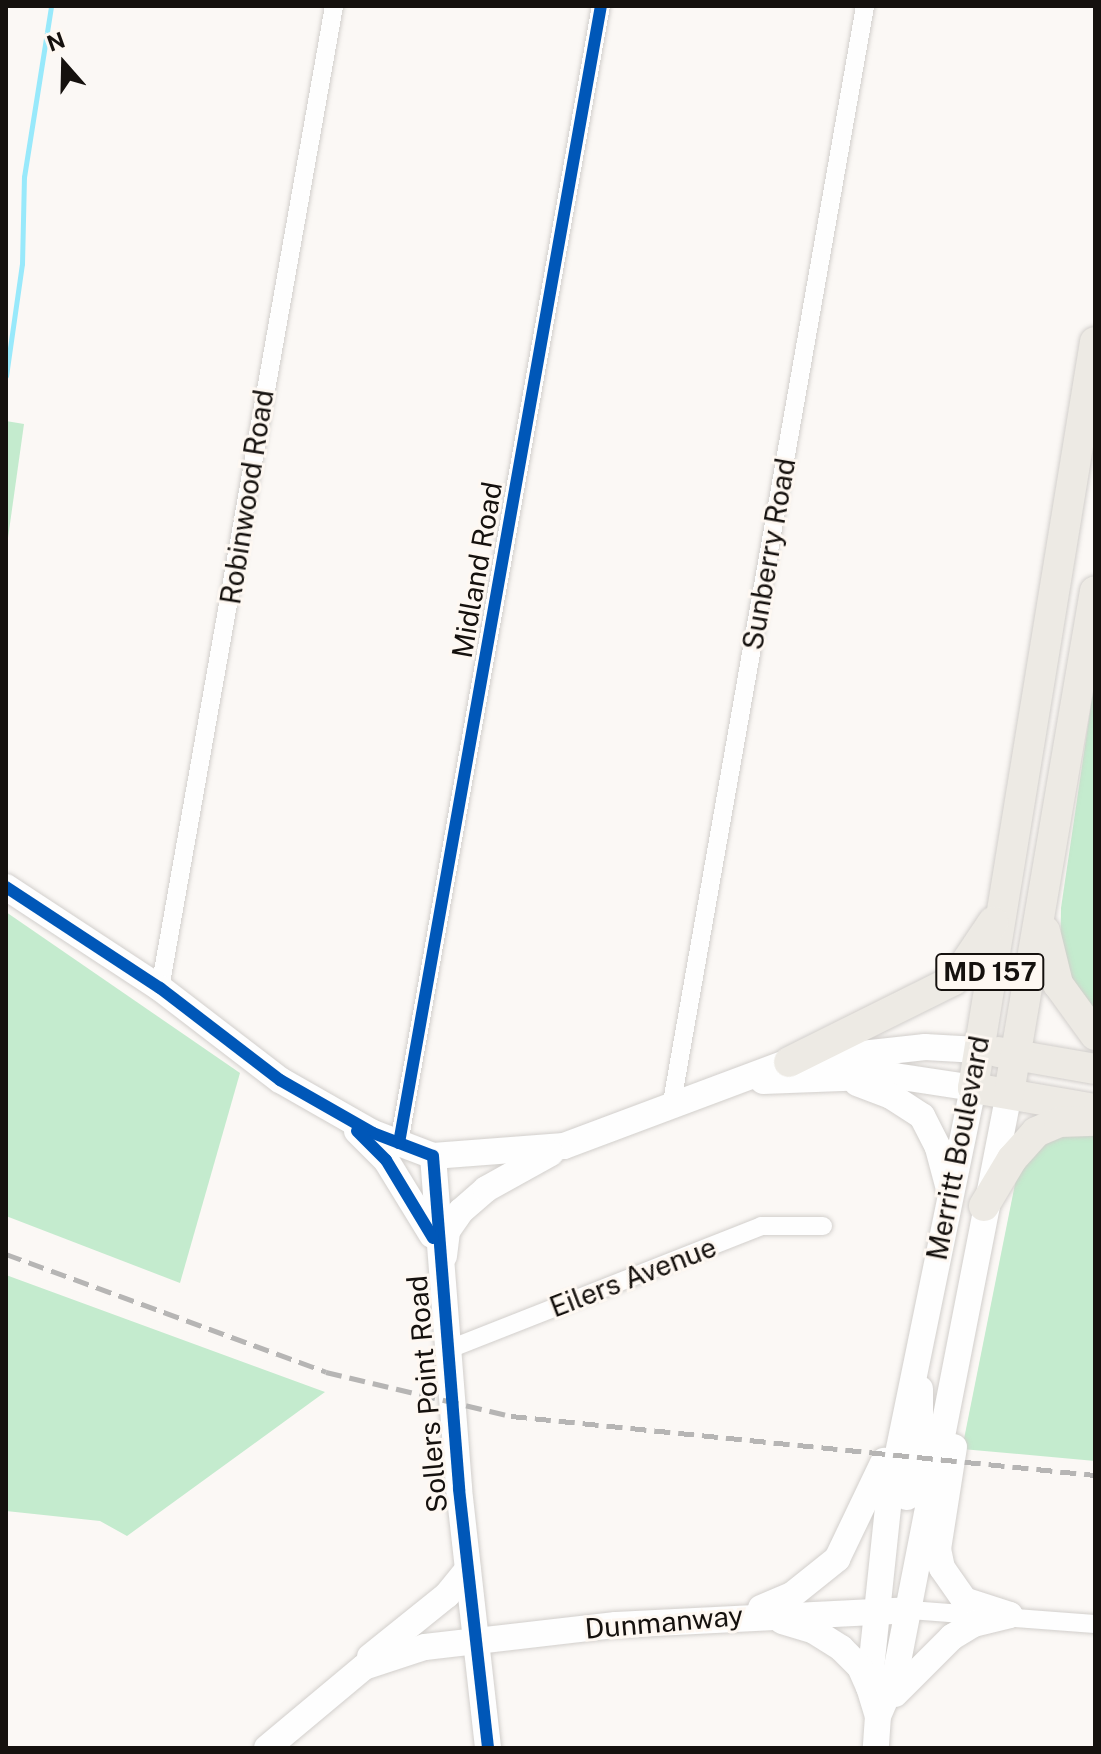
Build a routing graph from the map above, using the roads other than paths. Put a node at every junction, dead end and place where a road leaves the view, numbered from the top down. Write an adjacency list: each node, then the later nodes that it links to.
1 (334, 6): 9 (street, Robinwood Road)
2 (601, 6): 23 (street, Midland Road)
3 (865, 6): 19 (street, Sunberry Road)
4 (1095, 342): 7 (main road, Merritt Boulevard / MD 157)
5 (1095, 591): 8 (main road, Merritt Boulevard / MD 157)
6 (6, 887): 9 (street)
7 (1003, 894): 11 (main road, Merritt Boulevard / MD 157); 13 (main road)
8 (1042, 910): 10 (main road, MD 157); 12 (main road, Merritt Boulevard)
9 (160, 988): 21 (street)
10 (1095, 1035)
11 (978, 1050): 12 (main road); 13 (street); 17 (main road, Merritt Boulevard / MD 157)
12 (1017, 1054): 14 (main road); 18 (main road, Merritt Boulevard)
13 (789, 1062): 16 (street)
14 (1095, 1069)
15 (834, 1078): 16 (street); 17 (street); 26 (street)
16 (723, 1085): 19 (street)
17 (973, 1088): 18 (main road); 26 (street, Merritt Boulevard)
18 (1009, 1093): 20 (main road); 27 (street, Merritt Boulevard)
19 (672, 1102): 24 (street)
20 (1095, 1109)
21 (345, 1118): 23 (street); 29 (street)
22 (1095, 1121): 27 (main road)
23 (399, 1143): 25 (street)
24 (564, 1146): 25 (street); 30 (street)
25 (433, 1156): 29 (street, Sollers Point Road)
26 (951, 1194): 31 (street, Merritt Boulevard)
27 (984, 1206): 33 (street, Merritt Boulevard)
28 (823, 1226): 32 (street, Eilers Avenue)
29 (437, 1245): 30 (street, Sollers Point Road)
30 (441, 1279): 32 (street, Sollers Point Road)
31 (920, 1337): 34 (street, Merritt Boulevard); 37 (street)
32 (447, 1350): 35 (street, Sollers Point Road)
33 (954, 1379): 37 (street, Merritt Boulevard); 39 (street)
34 (903, 1418): 36 (street, Merritt Boulevard); 38 (street)
35 (468, 1569): 41 (street, Sollers Point Road); 42 (street)
36 (873, 1610): 37 (street, Dunmanway); 38 (street, Dunmanway); 43 (street, Merritt Boulevard)
37 (909, 1610): 39 (street, Dunmanway); 44 (street, Merritt Boulevard)
38 (747, 1615): 41 (street, Dunmanway); 43 (street)
39 (1010, 1615): 40 (street, Dunmanway); 44 (street)
40 (1095, 1624)
41 (478, 1639): 42 (street, Dunmanway); 46 (street, Sollers Point Road)
42 (364, 1667): 45 (street, Dunmanway)
43 (869, 1687): 44 (street, Merritt Boulevard)
44 (878, 1716): 47 (street, Merritt Boulevard)
45 (267, 1748)
46 (488, 1748)
47 (876, 1748)

